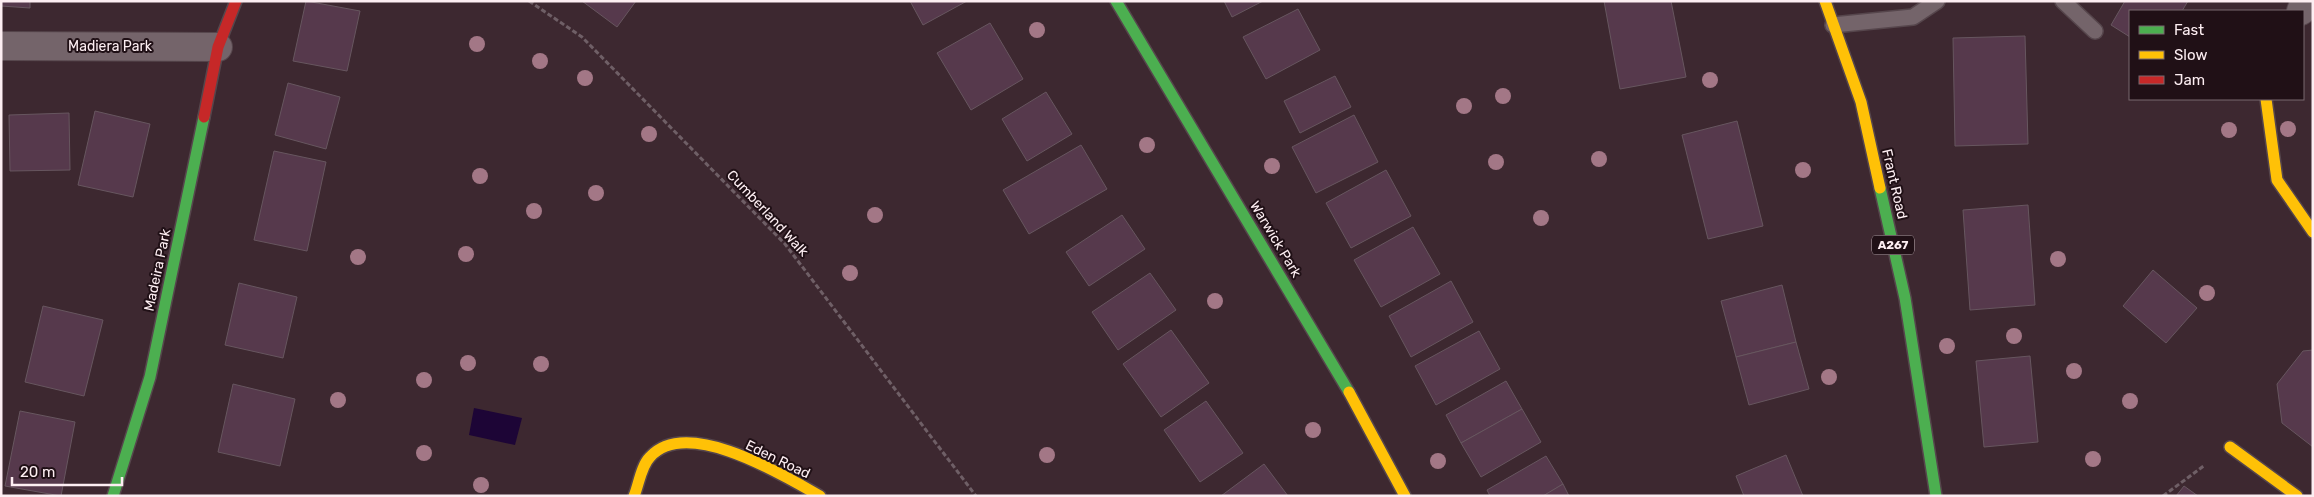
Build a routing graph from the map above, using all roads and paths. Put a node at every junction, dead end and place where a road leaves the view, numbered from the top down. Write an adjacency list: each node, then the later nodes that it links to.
1 (236, 1): 10 (street, Madeira Park)
2 (529, 1): 17 (path, Cumberland Walk)
3 (1116, 1): 18 (street, Warwick Park)
4 (1825, 1): 7 (street, Frant Road / A267)
5 (1937, 1): 7 (lane)
6 (2063, 1): 8 (lane)
7 (1833, 25): 19 (street, Frant Road / A267)
8 (2094, 31)
9 (1, 46): 10 (street, Madiera Park)
10 (218, 47): 14 (street, Madeira Park)
11 (2266, 100): 12 (street)
12 (2313, 232)
13 (2230, 447): 20 (path); 21 (street)
14 (113, 496)
15 (634, 496): 16 (street, Eden Road)
16 (820, 496)
17 (976, 496)
18 (1405, 496)
19 (1936, 496)
20 (2163, 496)
21 (2297, 496)

